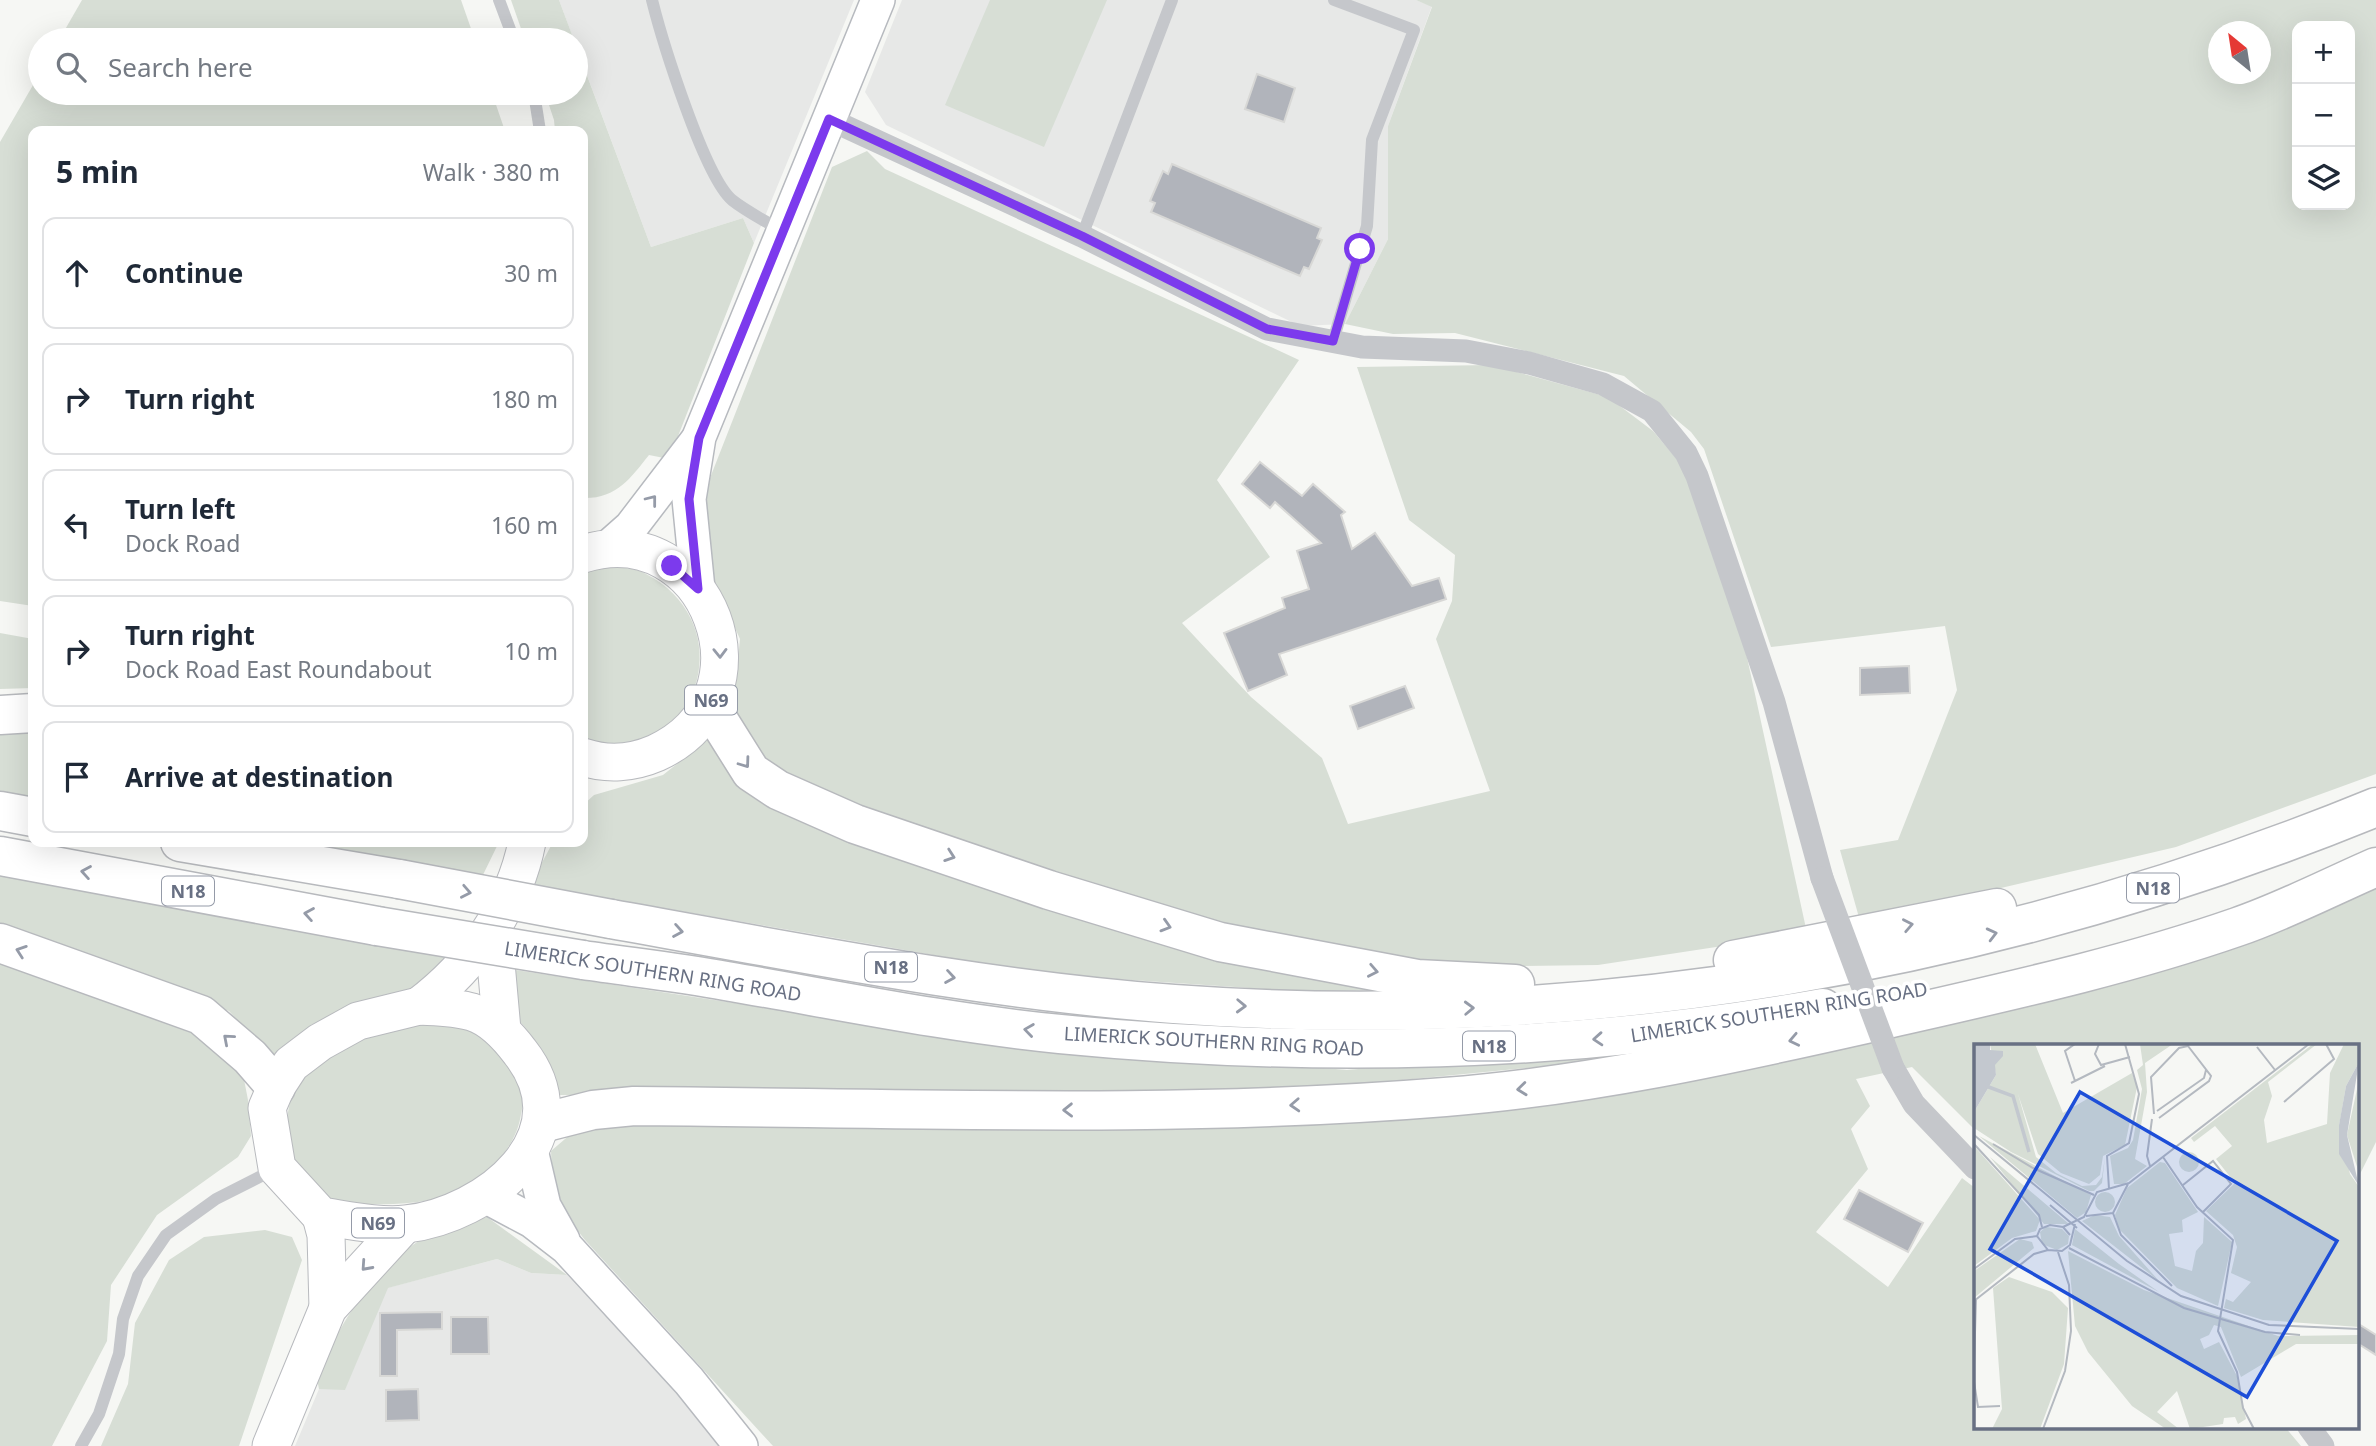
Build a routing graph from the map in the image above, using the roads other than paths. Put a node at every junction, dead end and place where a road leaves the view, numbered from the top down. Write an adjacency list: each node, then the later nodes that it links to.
1 (499, 0): 6 (lane)
2 (652, 0): 10 (lane)
3 (878, 0): 8 (main road)
4 (1172, 0): 11 (lane)
5 (1334, 0): 12 (lane)
6 (510, 28)
7 (536, 105): 9 (lane)
8 (829, 119): 10 (main road); 11 (street)
9 (539, 126)
10 (783, 232): 13 (main road)
11 (1082, 236): 12 (street)
12 (1333, 341): 39 (street, bridge)
13 (699, 438): 14 (main road, one-way to 13); 15 (main road)
14 (589, 552): 15 (main road, N69)
15 (698, 589): 16 (main road, N69, one-way to 16)
16 (709, 705): 20 (main road, N69); 34 (highway, N18, one-way to 34)
17 (28, 713): 18 (highway)
18 (0, 715)
19 (588, 758): 20 (main road, N69)
20 (618, 762): 21 (main road, N69)
21 (588, 784)
22 (2376, 791): 34 (highway, N18, one-way to 22)
23 (2376, 807): 33 (highway, LIMERICK SOUTHERN RING ROAD / N18, one-way to 23)
24 (0, 811): 25 (highway)
25 (28, 816)
26 (210, 847): 33 (highway, LIMERICK SOUTHERN RING ROAD / N18, one-way to 33, bridge)
27 (528, 847): 31 (main road)
28 (2376, 852): 29 (highway, LIMERICK SOUTHERN RING ROAD / N18, one-way to 29, bridge)
29 (0, 856)
30 (2376, 867): 38 (highway, N18, one-way to 38)
31 (493, 930): 35 (main road); 36 (main road)
32 (0, 943): 37 (highway, one-way to 32)
33 (1925, 950): 34 (highway, N18)
34 (1624, 980)
35 (419, 1006): 36 (main road); 37 (main road)
36 (502, 1030): 38 (main road)
37 (276, 1087): 40 (main road)
38 (537, 1137): 41 (main road, N69); 44 (main road)
39 (1974, 1167)
40 (277, 1168): 42 (main road); 47 (lane)
41 (485, 1196): 43 (main road, N69); 44 (main road)
42 (321, 1216): 43 (main road, N69); 45 (main road, N69)
43 (404, 1224): 45 (main road, N69, one-way to 45)
44 (567, 1248): 49 (main road)
45 (328, 1308): 48 (main road, N69)
46 (2310, 1428): 50 (street)
47 (81, 1446)
48 (271, 1446)
49 (741, 1446)
50 (2323, 1446)

